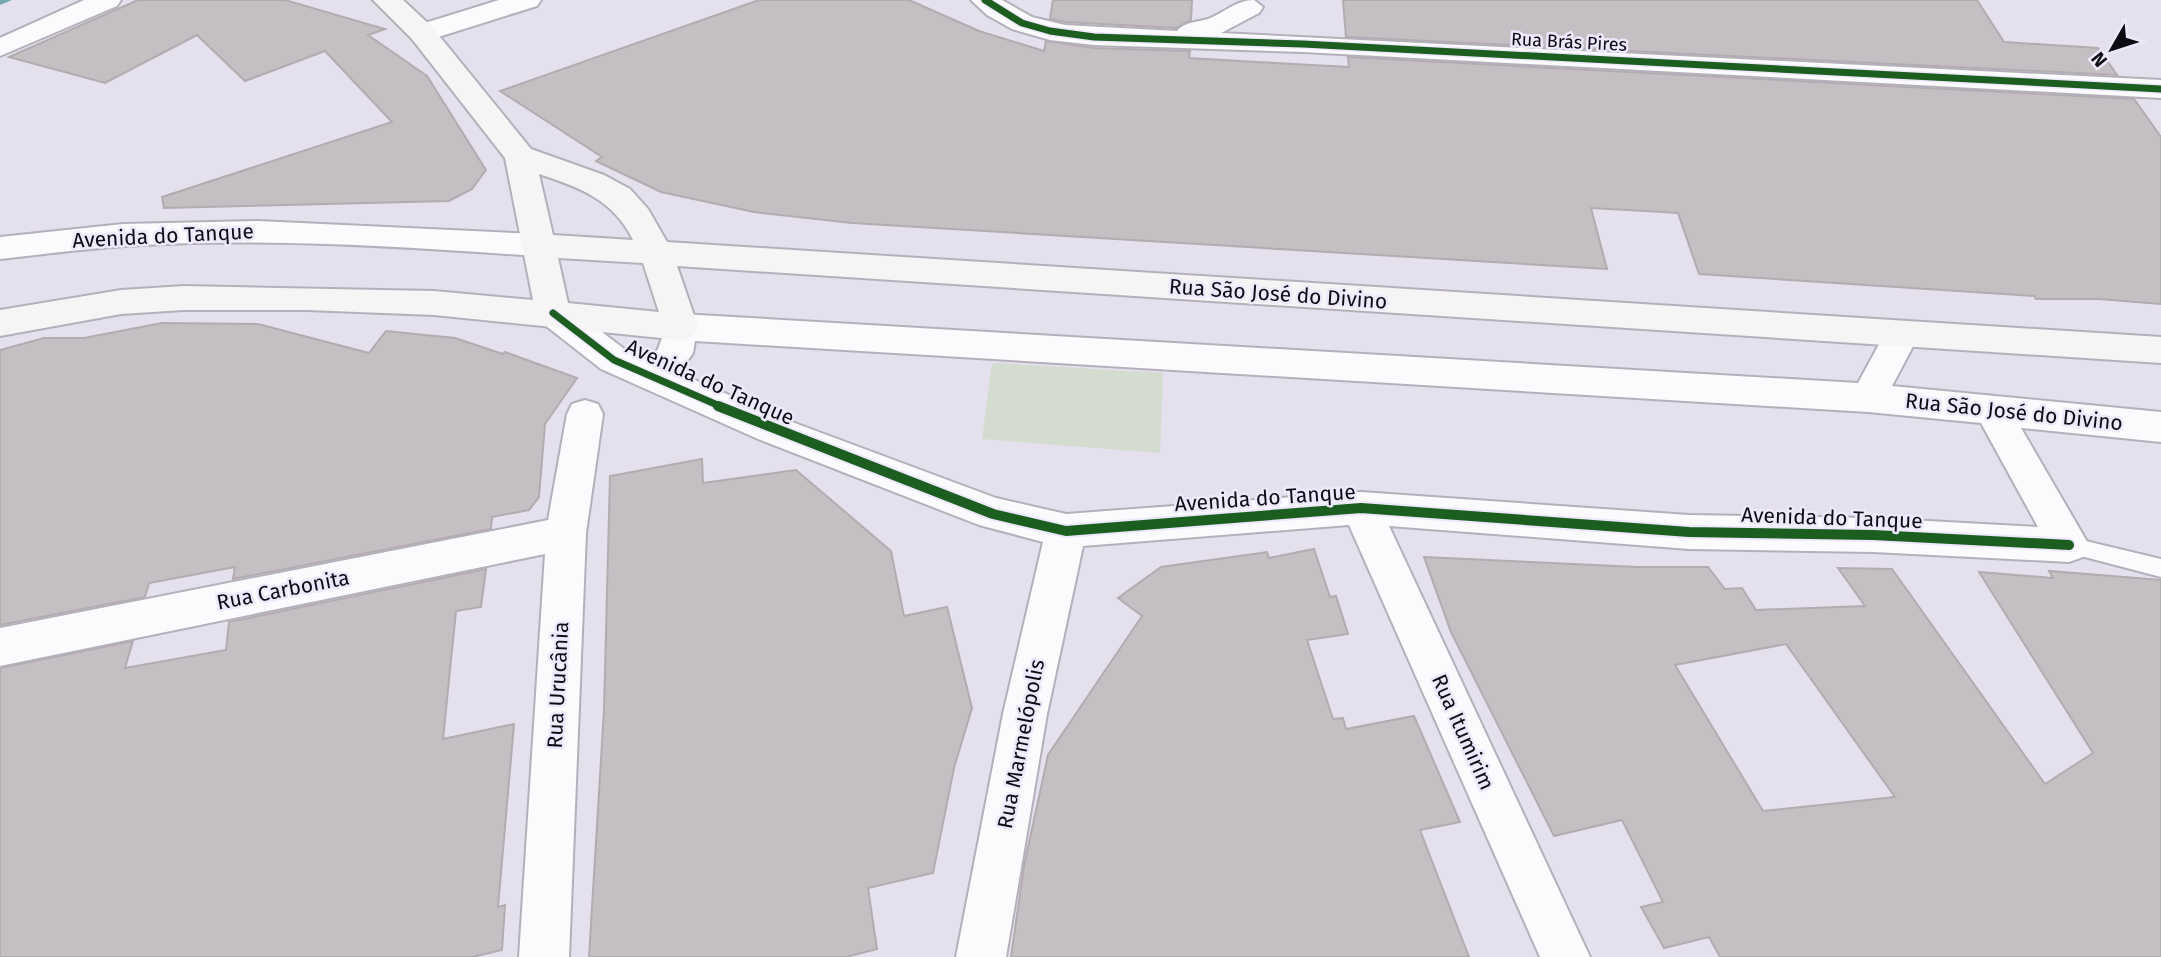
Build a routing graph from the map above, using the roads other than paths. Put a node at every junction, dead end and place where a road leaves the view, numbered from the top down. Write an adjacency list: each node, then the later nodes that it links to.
1 (107, 0): 9 (street)
2 (387, 0): 6 (main road)
3 (527, 0): 6 (street)
4 (985, 0): 7 (street, Rua Brás Pires)
5 (1248, 4): 7 (street); 8 (street)
6 (422, 33): 11 (main road)
7 (1161, 39): 8 (street, Rua Brás Pires)
8 (1303, 44): 10 (street, Rua Brás Pires)
9 (0, 48)
10 (2161, 89)
11 (520, 156): 12 (main road); 14 (main road)
12 (537, 244): 13 (street, Avenida do Tanque); 14 (main road, Rua São José do Divino); 15 (main road)
13 (0, 248)
14 (655, 253): 17 (main road); 18 (main road, Rua São José do Divino)
15 (554, 313): 16 (main road); 17 (main road, Rua São José do Divino); 20 (street, Avenida do Tanque)
16 (0, 323)
17 (681, 327): 20 (street, Avenida do Tanque); 21 (street, Rua São José do Divino)
18 (1901, 335): 19 (main road, Rua São José do Divino); 21 (street, Rua São José do Divino)
19 (2161, 350)
20 (655, 378): 26 (street, Avenida do Tanque)
21 (1868, 398): 22 (street, Rua São José do Divino)
22 (1992, 410): 24 (street, Rua São José do Divino); 28 (street)
23 (585, 414): 27 (street, Rua Urucânia)
24 (2161, 427)
25 (1361, 508): 26 (street, Avenida do Tanque); 28 (street, Avenida do Tanque); 33 (street, Rua Itumirim)
26 (1066, 531): 32 (street, Rua Marmelópolis)
27 (566, 533): 30 (street, Rua Carbonita); 31 (street, Rua Urucânia)
28 (2069, 545): 29 (lane, Avenida do Tanque)
29 (2161, 568)
30 (0, 647)
31 (544, 957)
32 (981, 957)
33 (1564, 957)

